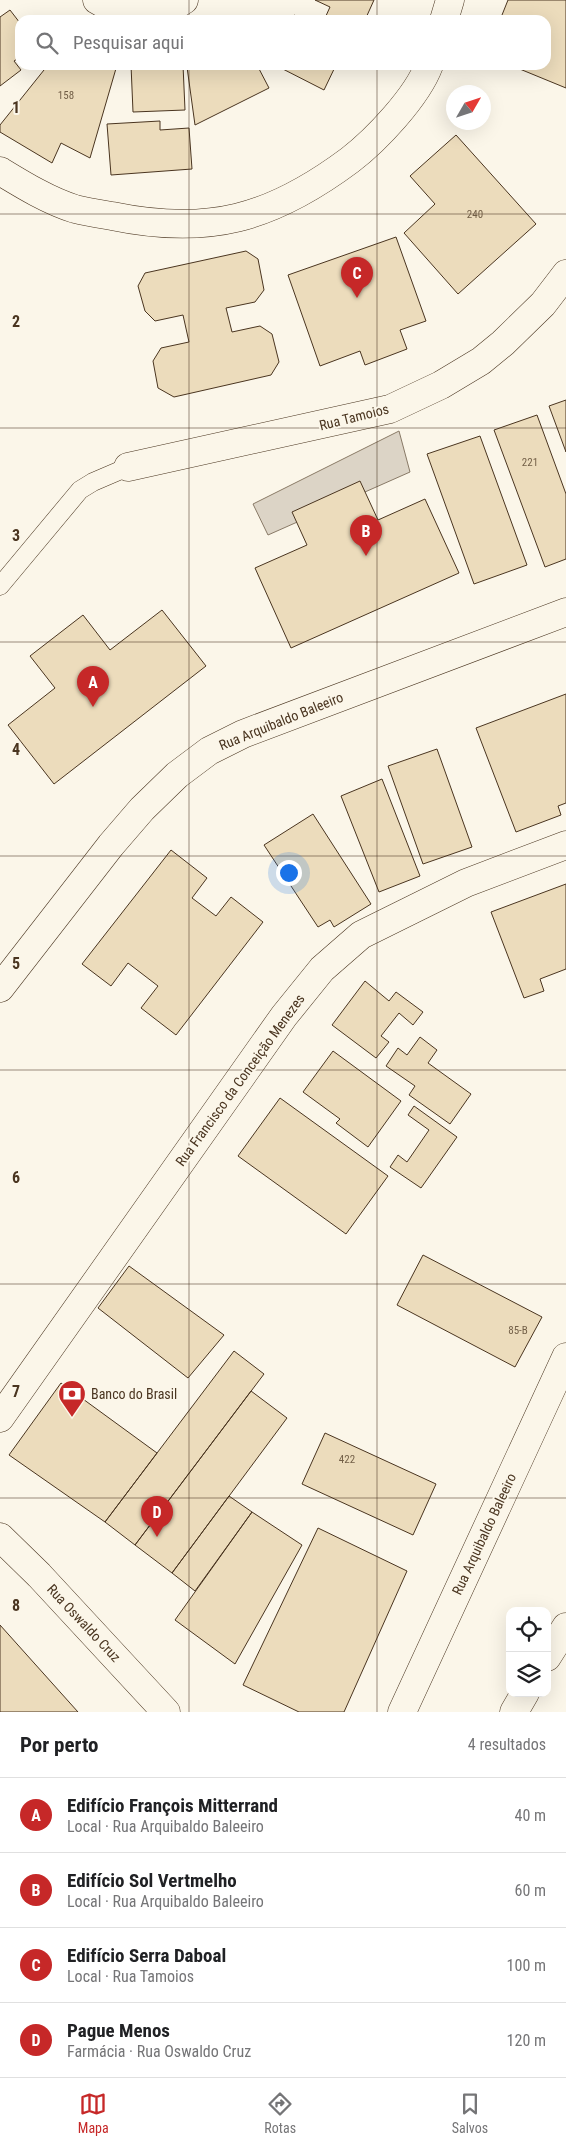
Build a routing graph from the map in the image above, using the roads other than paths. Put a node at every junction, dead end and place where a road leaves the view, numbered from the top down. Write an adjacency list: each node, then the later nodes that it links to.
1 (97, 0): 2 (street)
2 (184, 0)
3 (450, 0): 4 (street)
4 (446, 15)
5 (427, 70): 6 (street)
6 (0, 171)
7 (566, 274): 8 (street, Rua Tamoios)
8 (128, 467): 9 (lane)
9 (0, 586)
10 (566, 612): 12 (street, Rua Arquibaldo Baleeiro)
11 (566, 845): 14 (street, Rua Francisco da Conceição Menezes)
12 (0, 988)
13 (566, 1357): 20 (street, Rua Arquibaldo Baleeiro)
14 (0, 1418)
15 (0, 1537): 19 (street, Rua Oswaldo Cruz)
16 (566, 1627): 17 (street)
17 (550, 1652)
18 (523, 1697): 21 (street)
19 (166, 1712)
20 (402, 1712)
21 (514, 1712)

